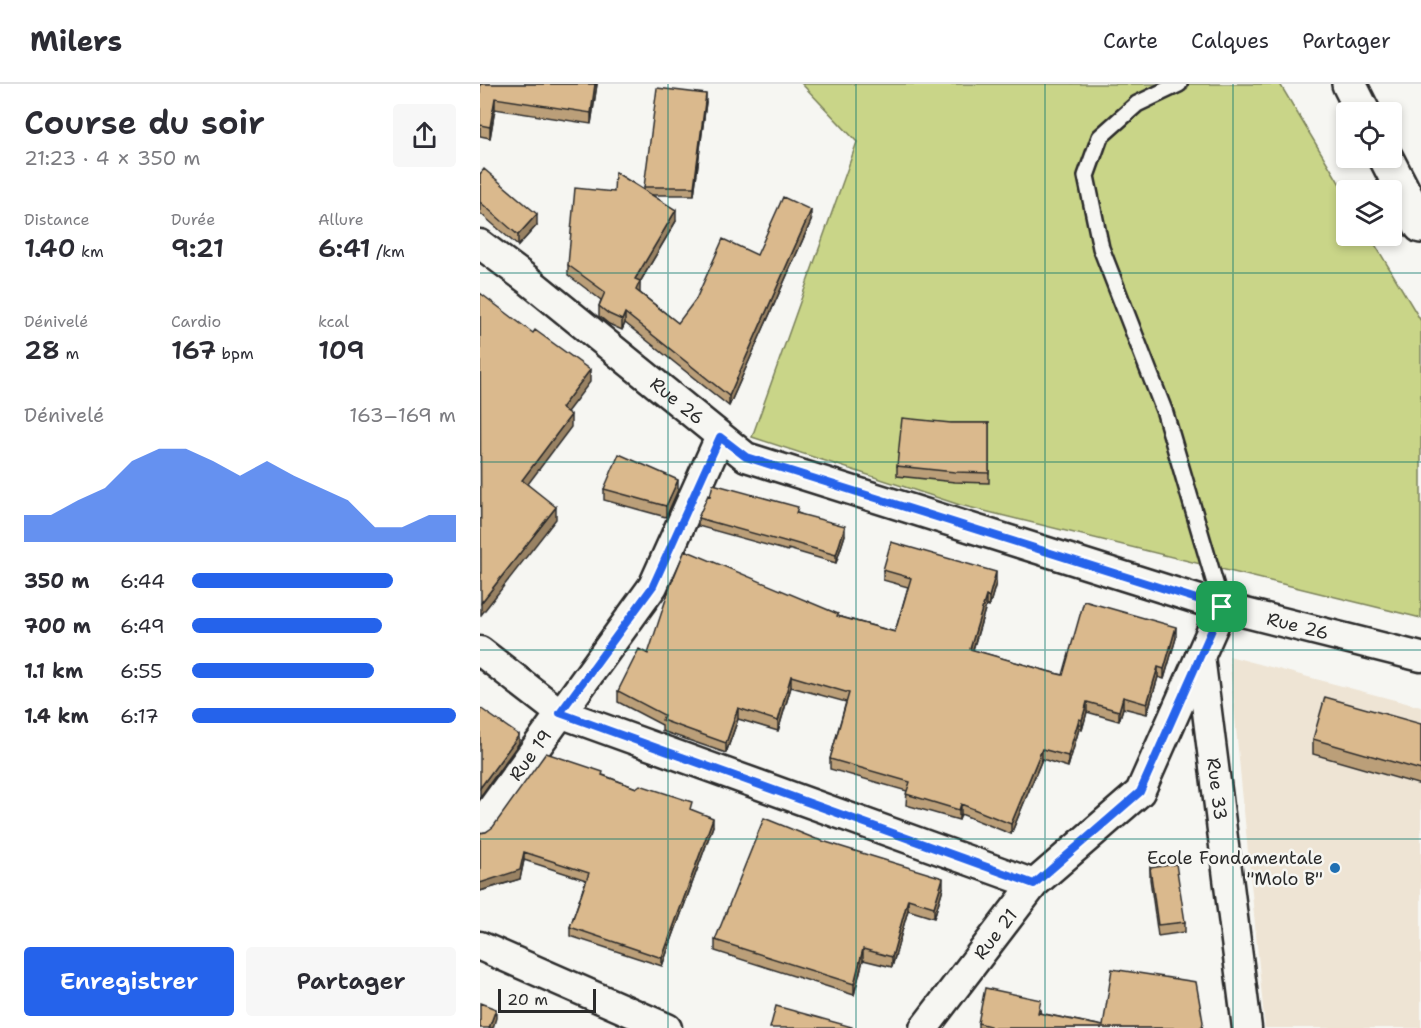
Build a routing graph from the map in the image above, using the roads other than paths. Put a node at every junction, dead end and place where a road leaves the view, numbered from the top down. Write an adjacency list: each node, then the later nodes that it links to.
1 (1179, 84): 8 (lane)
2 (1348, 84): 3 (main road)
3 (1358, 102)
4 (1391, 168): 5 (main road)
5 (1421, 226)
6 (480, 244): 7 (street, Rue 26)
7 (720, 437): 8 (street, Rue 26); 12 (street, Rue 19)
8 (1222, 607): 10 (street, Rue 21); 11 (street, Rue 26)
9 (480, 651): 12 (street)
10 (1200, 656): 14 (street, Rue 21); 18 (street, Rue 33)
11 (1421, 657)
12 (560, 713): 13 (street, Rue 19); 14 (street)
13 (480, 825)
14 (1034, 884): 17 (street, Rue 21)
15 (480, 946): 16 (street)
16 (667, 1028)
17 (924, 1028)
18 (1246, 1028)

